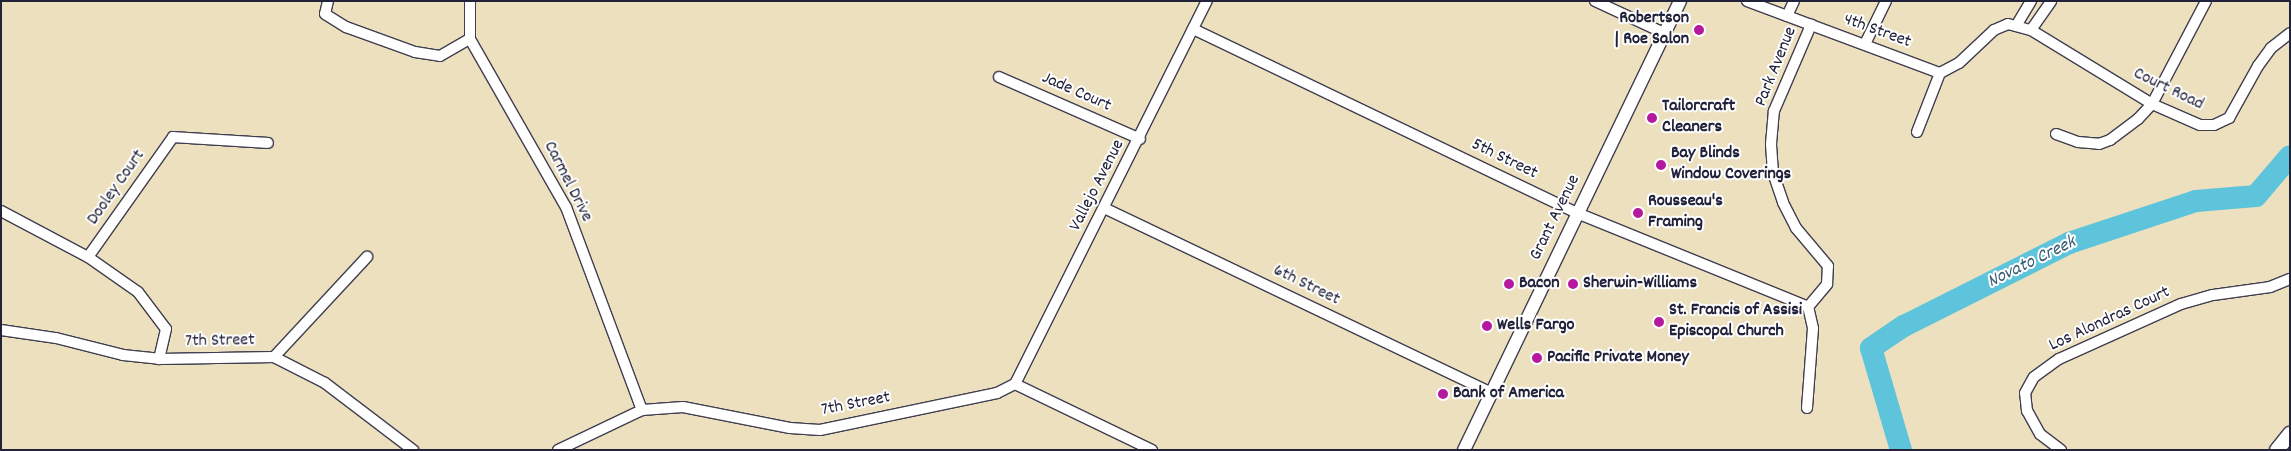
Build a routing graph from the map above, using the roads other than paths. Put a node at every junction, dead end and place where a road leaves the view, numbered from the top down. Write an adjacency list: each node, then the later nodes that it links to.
1 (328, 1): 19 (street)
2 (470, 1): 19 (street, Carmel Drive)
3 (1207, 1): 15 (street, Vallejo Avenue)
4 (1595, 1): 17 (street)
5 (1680, 1): 17 (street, Grant Avenue)
6 (1747, 1): 12 (street, 4th Street)
7 (1794, 1): 12 (street)
8 (1886, 1): 20 (street)
9 (2031, 1): 14 (street)
10 (2050, 1): 16 (street)
11 (2206, 1): 23 (street)
12 (1787, 16): 13 (street, 4th Street)
13 (1811, 25): 20 (street, 4th Street); 34 (street, Park Avenue)
14 (2016, 26): 16 (street, Court Road); 21 (street)
15 (1193, 29): 26 (street, Vallejo Avenue); 30 (street, 5th Street)
16 (2031, 30): 23 (street, Court Road)
17 (1664, 33): 30 (street, Grant Avenue)
18 (2290, 34): 23 (street, Court Road)
19 (470, 39): 41 (street, Carmel Drive)
20 (1865, 44): 21 (street, 4th Street)
21 (1940, 73): 24 (street)
22 (999, 77): 26 (street, Jade Court)
23 (2152, 104): 25 (street)
24 (1917, 132)
25 (2056, 134)
26 (1140, 139): 28 (street, Vallejo Avenue)
27 (268, 143): 32 (street, Dooley Court)
28 (1106, 209): 38 (street, Vallejo Avenue); 39 (street, 6th Street)
29 (1, 211): 32 (street)
30 (1577, 213): 34 (street, 5th Street); 39 (street, Grant Avenue)
31 (367, 256): 36 (street)
32 (88, 257): 37 (street)
33 (2290, 279): 47 (street, Los Alondras Court)
34 (1808, 307): 40 (street)
35 (1, 330): 37 (street, 7th Street)
36 (274, 357): 37 (street, 7th Street); 44 (street, 7th Street)
37 (160, 359)
38 (1015, 384): 41 (street, 7th Street); 43 (street)
39 (1491, 393): 46 (street, Grant Avenue)
40 (1807, 408)
41 (642, 410): 45 (street, 7th Street)
42 (2290, 434): 48 (main road)
43 (1147, 449)
44 (413, 450)
45 (558, 450)
46 (1464, 450)
47 (2061, 450)
48 (2277, 450)

